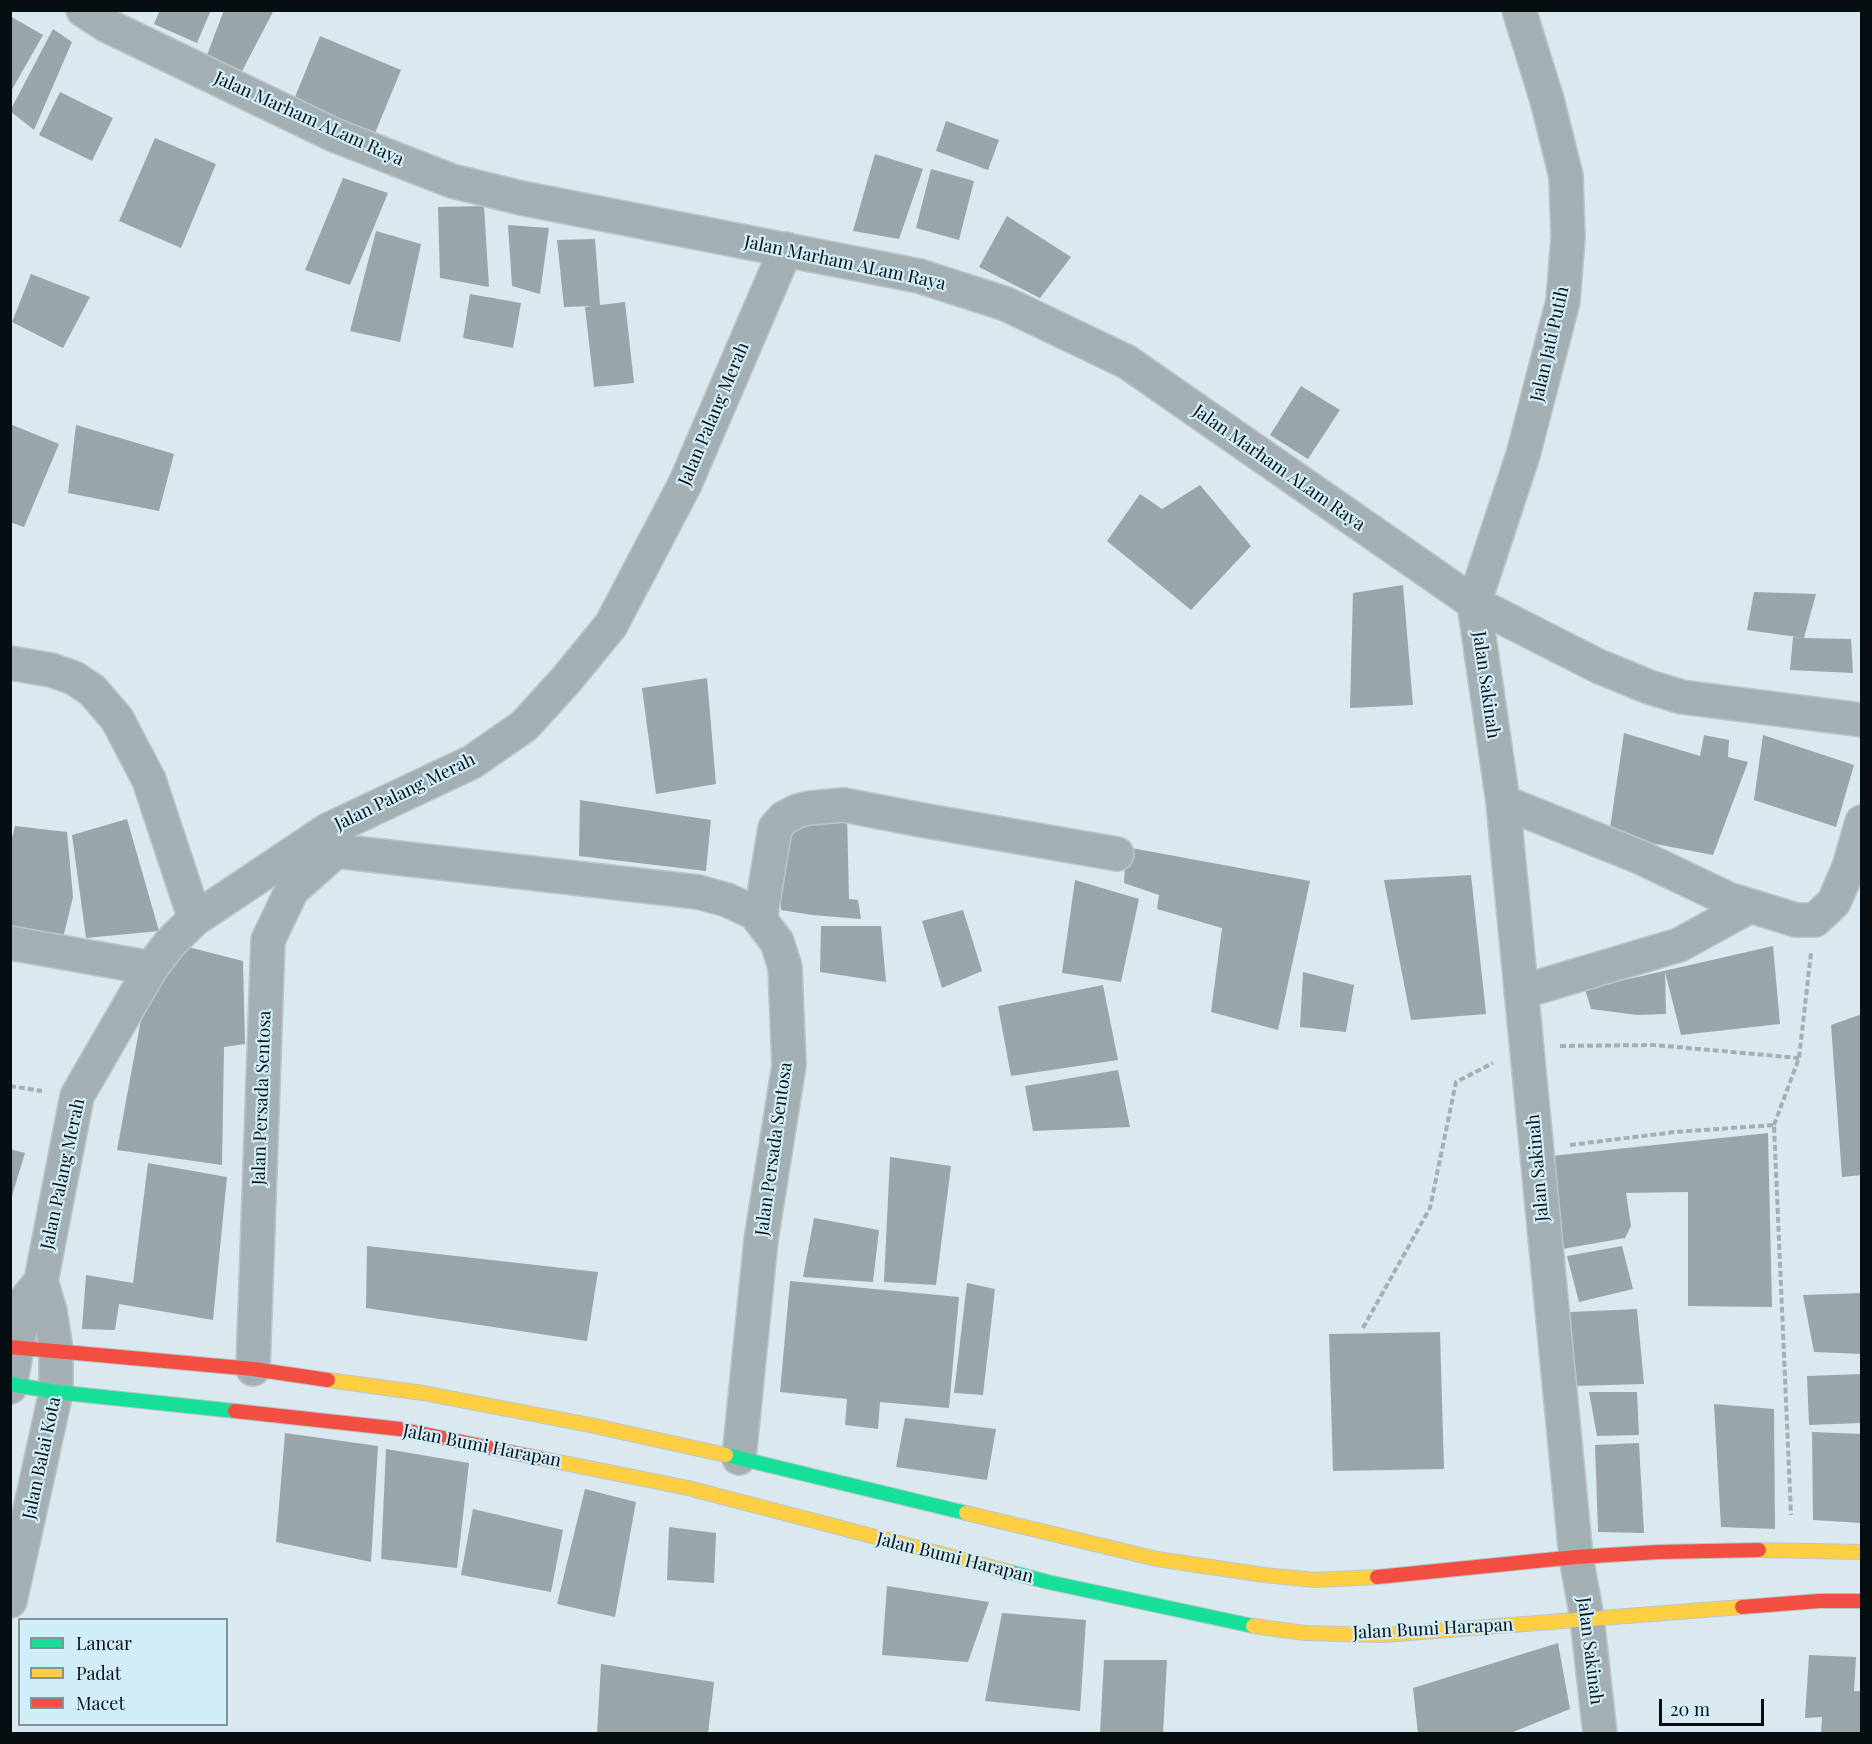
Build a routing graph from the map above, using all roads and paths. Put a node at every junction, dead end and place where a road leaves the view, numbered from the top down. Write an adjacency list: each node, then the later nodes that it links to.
1 (83, 10): 3 (street, Jalan Marham ALam Raya)
2 (1519, 10): 4 (street, Jalan Jati Putih)
3 (786, 249): 4 (street, Jalan Marham ALam Raya); 9 (street, Jalan Palang Merah)
4 (1474, 603): 6 (street, Jalan Marham ALam Raya); 7 (street, Jalan Sakinah)
5 (10, 663): 12 (street)
6 (1862, 720)
7 (1503, 802): 11 (street); 17 (street, Jalan Sakinah)
8 (1862, 822): 14 (street)
9 (332, 840): 12 (street, Jalan Palang Merah); 13 (street, Jalan Persada Sentosa); 26 (street, Jalan Persada Sentosa)
10 (1117, 854): 13 (street)
11 (1750, 906): 14 (street); 17 (street)
12 (195, 918): 16 (street, Jalan Palang Merah)
13 (760, 920): 29 (street, Jalan Persada Sentosa)
14 (1815, 920): 19 (path)
15 (10, 943): 16 (street)
16 (151, 968): 22 (street, Jalan Palang Merah)
17 (1521, 992): 18 (street, Jalan Sakinah)
18 (1527, 1047): 19 (path); 21 (street, Jalan Sakinah); 23 (path)
19 (1799, 1058): 20 (path)
20 (1774, 1125): 21 (path); 30 (path)
21 (1536, 1149): 32 (street, Jalan Sakinah)
22 (41, 1281): 24 (street); 25 (street, Jalan Balai Kota)
23 (1362, 1328)
24 (13, 1347): 25 (street); 27 (street)
25 (56, 1350): 26 (street); 28 (street, Jalan Balai Kota)
26 (253, 1369): 29 (street)
27 (11, 1385): 28 (street, Jalan Bumi Harapan)
28 (56, 1392): 33 (street, Jalan Balai Kota); 35 (street, Jalan Bumi Harapan)
29 (739, 1458): 32 (street)
30 (1792, 1549): 31 (street); 32 (street)
31 (1862, 1552)
32 (1576, 1557): 35 (street, Jalan Sakinah)
33 (10, 1601)
34 (1862, 1601): 35 (street, Jalan Bumi Harapan)
35 (1587, 1618): 36 (street, Jalan Sakinah)
36 (1600, 1734)

